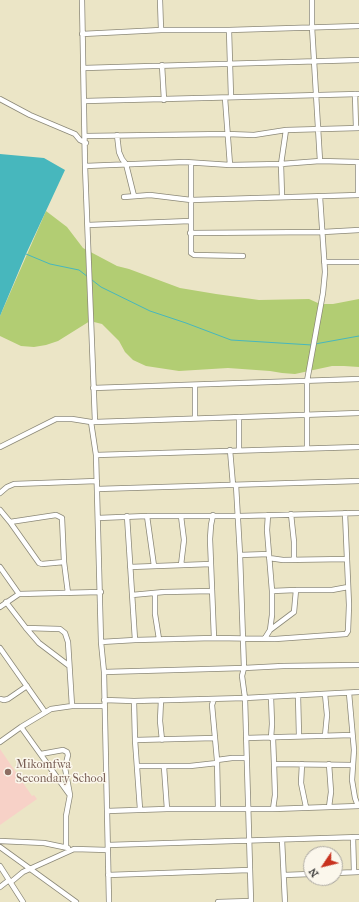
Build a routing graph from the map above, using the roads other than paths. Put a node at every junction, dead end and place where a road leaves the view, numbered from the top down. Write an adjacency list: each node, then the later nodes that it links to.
1 (82, 0): 8 (street)
2 (160, 0): 6 (street)
3 (312, 0): 5 (street)
4 (359, 26): 5 (street)
5 (312, 27): 7 (street); 10 (street)
6 (161, 30): 7 (street); 8 (street)
7 (229, 30): 11 (street)
8 (82, 34): 13 (street)
9 (359, 60): 10 (street)
10 (314, 61): 11 (street); 14 (street)
11 (229, 63): 12 (street); 16 (street)
12 (162, 65): 13 (street); 19 (street)
13 (84, 68): 20 (street)
14 (315, 94): 15 (street); 16 (street); 21 (street)
15 (357, 94): 22 (street)
16 (231, 97): 17 (street)
17 (225, 98): 19 (street); 24 (street)
18 (0, 99): 27 (street)
19 (164, 100): 20 (street)
20 (85, 101): 26 (street)
21 (318, 128): 22 (street); 23 (street); 28 (street)
22 (357, 128)
23 (286, 130): 24 (street); 32 (street)
24 (227, 134): 25 (street); 33 (street)
25 (117, 135): 26 (street); 31 (street)
26 (86, 136): 27 (street)
27 (86, 143): 34 (street)
28 (320, 161): 29 (street); 32 (street)
29 (358, 162): 35 (street)
30 (191, 163): 31 (street); 33 (street); 40 (street)
31 (126, 164): 34 (street); 37 (street)
32 (281, 164): 33 (street); 38 (street)
33 (230, 165)
34 (86, 166): 42 (street)
35 (359, 195): 39 (street)
36 (124, 196): 37 (street)
37 (134, 196): 40 (street)
38 (282, 197): 39 (street); 40 (street)
39 (320, 197): 44 (street)
40 (191, 200): 41 (street)
41 (190, 221): 42 (street); 45 (street)
42 (88, 225): 52 (street)
43 (359, 230): 44 (street)
44 (323, 232): 45 (street); 47 (street)
45 (190, 233): 46 (street)
46 (243, 256)
47 (324, 262): 48 (street); 50 (street)
48 (359, 262)
49 (359, 379): 50 (street)
50 (307, 381): 51 (street); 54 (street)
51 (195, 385): 52 (street); 56 (street)
52 (93, 388): 57 (street)
53 (359, 413): 54 (street)
54 (307, 415): 55 (street); 60 (street)
55 (239, 417): 56 (street); 62 (street)
56 (195, 418): 57 (street)
57 (93, 422): 58 (street); 63 (street)
58 (0, 447)
59 (359, 447): 60 (street)
60 (307, 448): 62 (street)
61 (230, 450): 62 (street); 63 (street); 66 (street)
62 (240, 450)
63 (96, 455): 64 (street)
64 (97, 481): 67 (street); 68 (street)
65 (359, 482): 66 (street)
66 (234, 485): 67 (street); 78 (street)
67 (97, 489): 79 (street)
68 (0, 493)
69 (0, 510): 80 (street)
70 (345, 513): 71 (street); 72 (street); 83 (street)
71 (359, 513)
72 (291, 514): 74 (street); 84 (street)
73 (213, 515): 77 (street); 78 (street); 86 (street)
74 (268, 515): 78 (street); 82 (street)
75 (126, 516): 76 (street); 79 (street); 90 (street)
76 (148, 516): 77 (street); 88 (street)
77 (181, 516): 87 (street)
78 (239, 516): 81 (street)
79 (98, 518): 95 (street)
80 (10, 522): 85 (street); 85 (street)
81 (240, 555): 82 (street); 105 (street)
82 (269, 556): 84 (street); 94 (street)
83 (347, 559): 84 (street); 91 (street)
84 (294, 560)
85 (64, 562): 96 (street)
86 (211, 564): 87 (street); 93 (street)
87 (181, 565): 88 (street)
88 (154, 566): 90 (street)
89 (0, 567): 98 (street)
90 (130, 567): 99 (street)
91 (348, 587): 92 (street); 106 (street)
92 (296, 590): 94 (street); 103 (street)
93 (212, 591): 97 (street); 104 (street)
94 (272, 591): 103 (street)
95 (101, 592): 96 (street); 109 (street)
96 (68, 593): 98 (street)
97 (155, 593): 99 (street); 107 (street)
98 (19, 594): 100 (street)
99 (132, 595): 108 (street)
100 (6, 602): 101 (street); 102 (street)
101 (0, 607)
102 (26, 628): 111 (street); 111 (street)
103 (270, 630): 106 (street)
104 (214, 638): 105 (street); 107 (street)
105 (243, 638): 106 (street); 113 (street)
106 (265, 638)
107 (160, 639): 108 (street)
108 (135, 640): 109 (street)
109 (101, 642): 114 (street)
110 (0, 648): 115 (street)
111 (68, 664): 127 (street)
112 (359, 665): 113 (street)
113 (244, 668): 114 (street); 121 (street)
114 (104, 672): 124 (street)
115 (27, 686): 122 (street); 129 (street)
116 (359, 692): 117 (street)
117 (350, 693): 118 (street); 131 (street)
118 (325, 694): 119 (street); 133 (street)
119 (298, 695): 120 (street); 132 (street)
120 (271, 697): 121 (street); 136 (street)
121 (245, 698): 123 (street); 135 (street)
122 (0, 699)
123 (214, 699): 125 (street); 134 (street)
124 (104, 700): 126 (street); 128 (street)
125 (161, 700): 126 (street); 138 (street)
126 (134, 701): 137 (street)
127 (72, 706): 128 (street); 129 (street)
128 (104, 706): 158 (street)
129 (45, 712): 130 (street)
130 (21, 727): 139 (street); 140 (street)
131 (352, 735): 133 (street); 146 (street)
132 (299, 736): 133 (street); 136 (street)
133 (325, 736)
134 (215, 738): 138 (street); 142 (street)
135 (246, 738): 136 (street); 141 (street)
136 (272, 738): 143 (street)
137 (135, 740): 138 (street); 147 (street)
138 (162, 740)
139 (0, 742)
140 (41, 754): 149 (street); 149 (street)
141 (246, 758): 142 (street); 155 (street)
142 (217, 762): 148 (street); 153 (street)
143 (274, 764): 144 (street); 156 (street)
144 (302, 764): 145 (street); 152 (street)
145 (329, 764): 146 (street); 150 (street)
146 (353, 764): 151 (street)
147 (137, 766): 148 (street); 157 (street)
148 (164, 767): 154 (street)
149 (70, 795): 165 (street)
150 (330, 806): 151 (street); 152 (street)
151 (358, 806)
152 (306, 807): 156 (street)
153 (218, 808): 154 (street); 155 (street)
154 (167, 809): 157 (street)
155 (248, 809): 156 (street); 161 (street)
156 (272, 809)
157 (140, 810): 158 (street)
158 (107, 811): 166 (street)
159 (353, 837): 160 (street); 162 (street); 171 (street)
160 (359, 837)
161 (248, 840): 162 (street); 166 (street); 170 (street)
162 (282, 840): 173 (street)
163 (0, 841): 165 (street)
164 (0, 848): 169 (street)
165 (66, 848): 167 (street)
166 (108, 848): 167 (street); 175 (street)
167 (74, 849): 169 (street)
168 (0, 866): 176 (street)
169 (30, 870): 176 (street); 179 (street)
170 (249, 870): 175 (street); 182 (street)
171 (357, 872): 172 (street)
172 (343, 873)
173 (284, 874): 174 (street); 183 (street)
174 (303, 874)
175 (108, 875): 180 (street)
176 (10, 881): 177 (street); 178 (street)
177 (0, 887)
178 (23, 902)
179 (76, 902)
180 (109, 902)
181 (218, 902): 182 (street)
182 (251, 902)
183 (285, 902)

